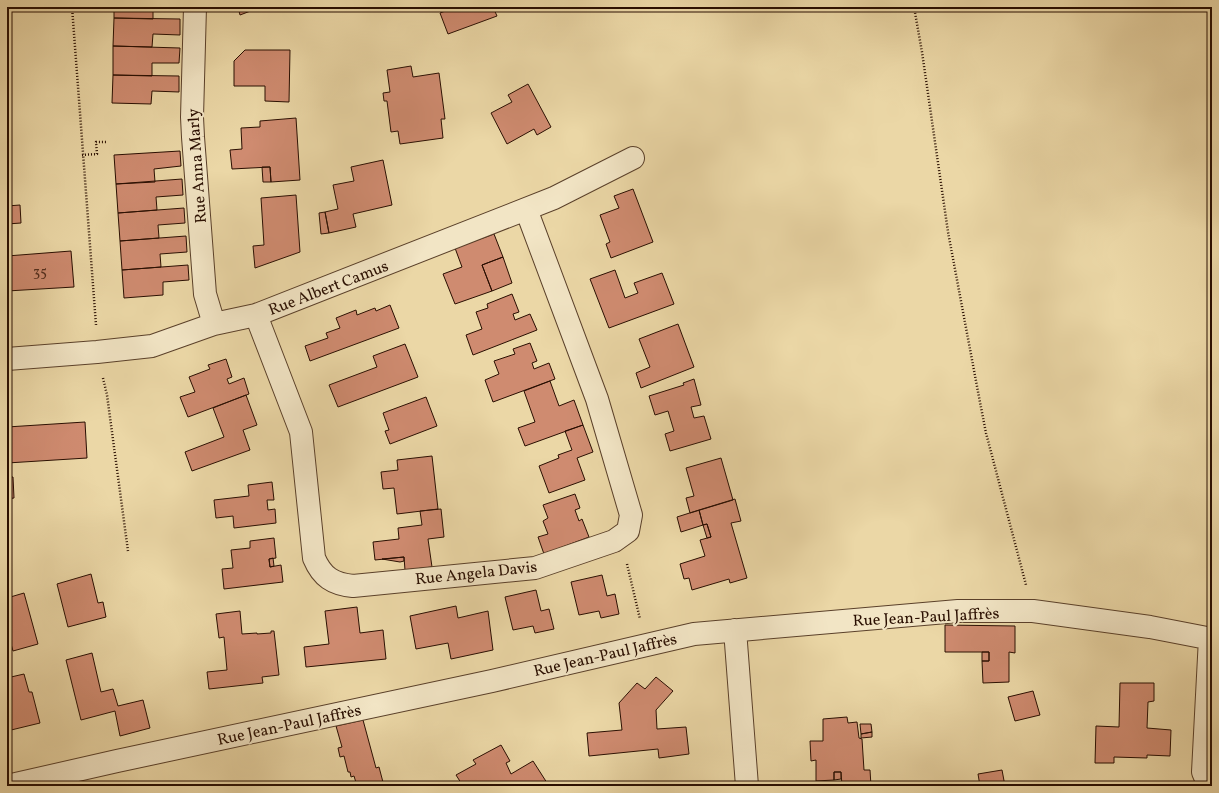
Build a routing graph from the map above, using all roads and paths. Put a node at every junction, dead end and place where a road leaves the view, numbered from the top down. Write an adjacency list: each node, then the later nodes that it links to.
1 (72, 7): 5 (path)
2 (195, 7): 9 (street, Rue Anna Marly)
3 (914, 7): 14 (path)
4 (107, 142): 5 (path)
5 (82, 155): 10 (path)
6 (633, 158): 7 (street, Rue Albert Camus)
7 (526, 209): 8 (street, Rue Albert Camus); 12 (street)
8 (256, 315): 9 (street, Rue Albert Camus); 12 (street, Rue Angela Davis)
9 (214, 324): 10 (street, Rue Albert Camus)
10 (97, 352): 11 (street, Rue Albert Camus); 13 (path)
11 (7, 359)
12 (620, 537): 17 (path)
13 (128, 551)
14 (1033, 611): 15 (street, Rue Jean-Paul Jaffrès); 16 (street, Rue Jean-Paul Jaffrès)
15 (735, 630): 17 (street, Rue Jean-Paul Jaffrès); 19 (street)
16 (1211, 639): 20 (street)
17 (647, 645): 18 (street, Rue Jean-Paul Jaffrès)
18 (7, 786)
19 (747, 786)
20 (1209, 786)

